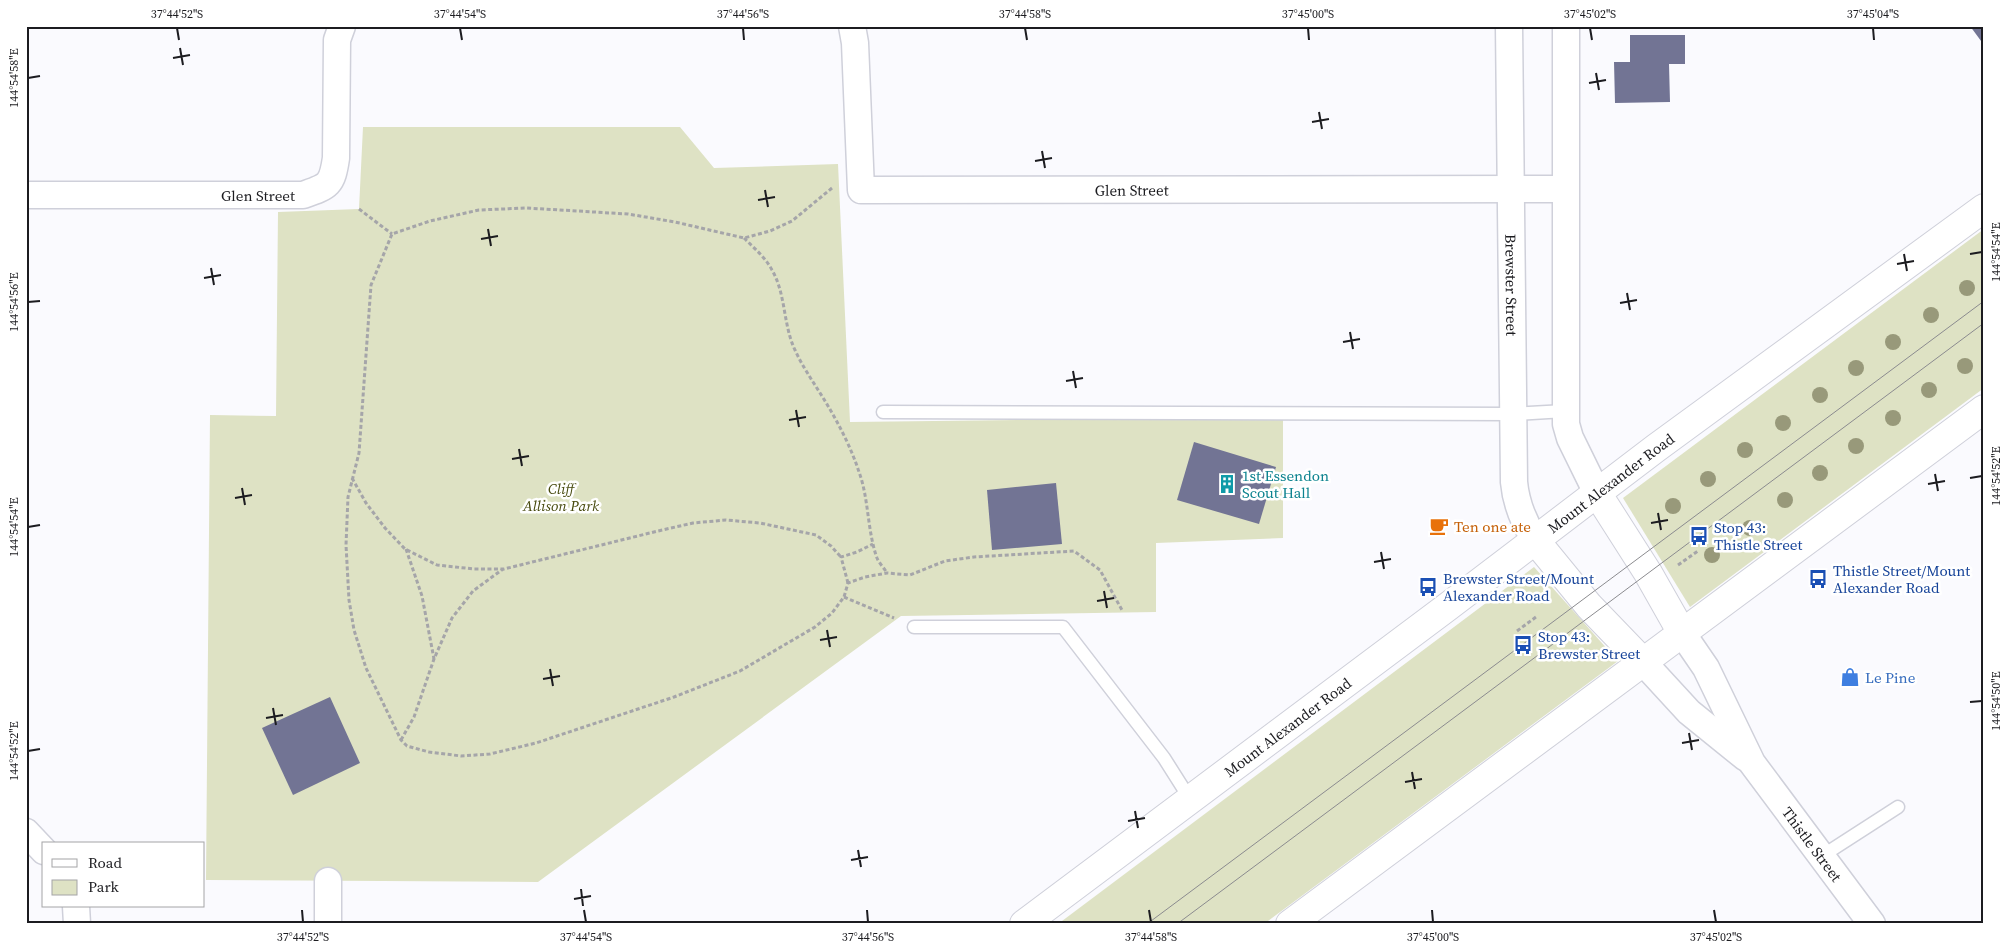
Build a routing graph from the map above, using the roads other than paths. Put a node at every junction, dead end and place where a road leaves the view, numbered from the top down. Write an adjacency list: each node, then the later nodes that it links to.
1 (342, 26): 7 (street, Glen Street)
2 (852, 26): 5 (street, Glen Street)
3 (1509, 26): 5 (street, Brewster Street)
4 (1566, 26): 6 (street)
5 (1510, 189): 6 (street, Glen Street); 12 (street, Brewster Street)
6 (1565, 189): 11 (street)
7 (26, 195)
8 (1984, 208): 13 (main road, Mount Alexander Road)
9 (1984, 408): 16 (main road)
10 (883, 412): 12 (lane)
11 (1566, 412): 12 (lane); 13 (street)
12 (1513, 414): 14 (street, Brewster Street)
13 (1597, 493): 14 (main road, Mount Alexander Road); 16 (main road)
14 (1535, 540): 17 (main road); 19 (main road, Mount Alexander Road)
15 (914, 626): 19 (lane)
16 (1682, 632): 17 (main road); 18 (street, Thistle Street)
17 (1643, 662): 18 (street, Thistle Street); 29 (main road)
18 (1752, 763): 23 (street, Thistle Street)
19 (1190, 799): 28 (main road, Mount Alexander Road)
20 (1898, 807): 23 (lane)
21 (26, 832): 22 (street)
22 (42, 849)
23 (1822, 856): 30 (street, Thistle Street)
24 (328, 880): 27 (street)
25 (76, 908): 26 (street)
26 (77, 924)
27 (328, 924)
28 (1024, 924)
29 (1290, 924)
30 (1872, 924)

